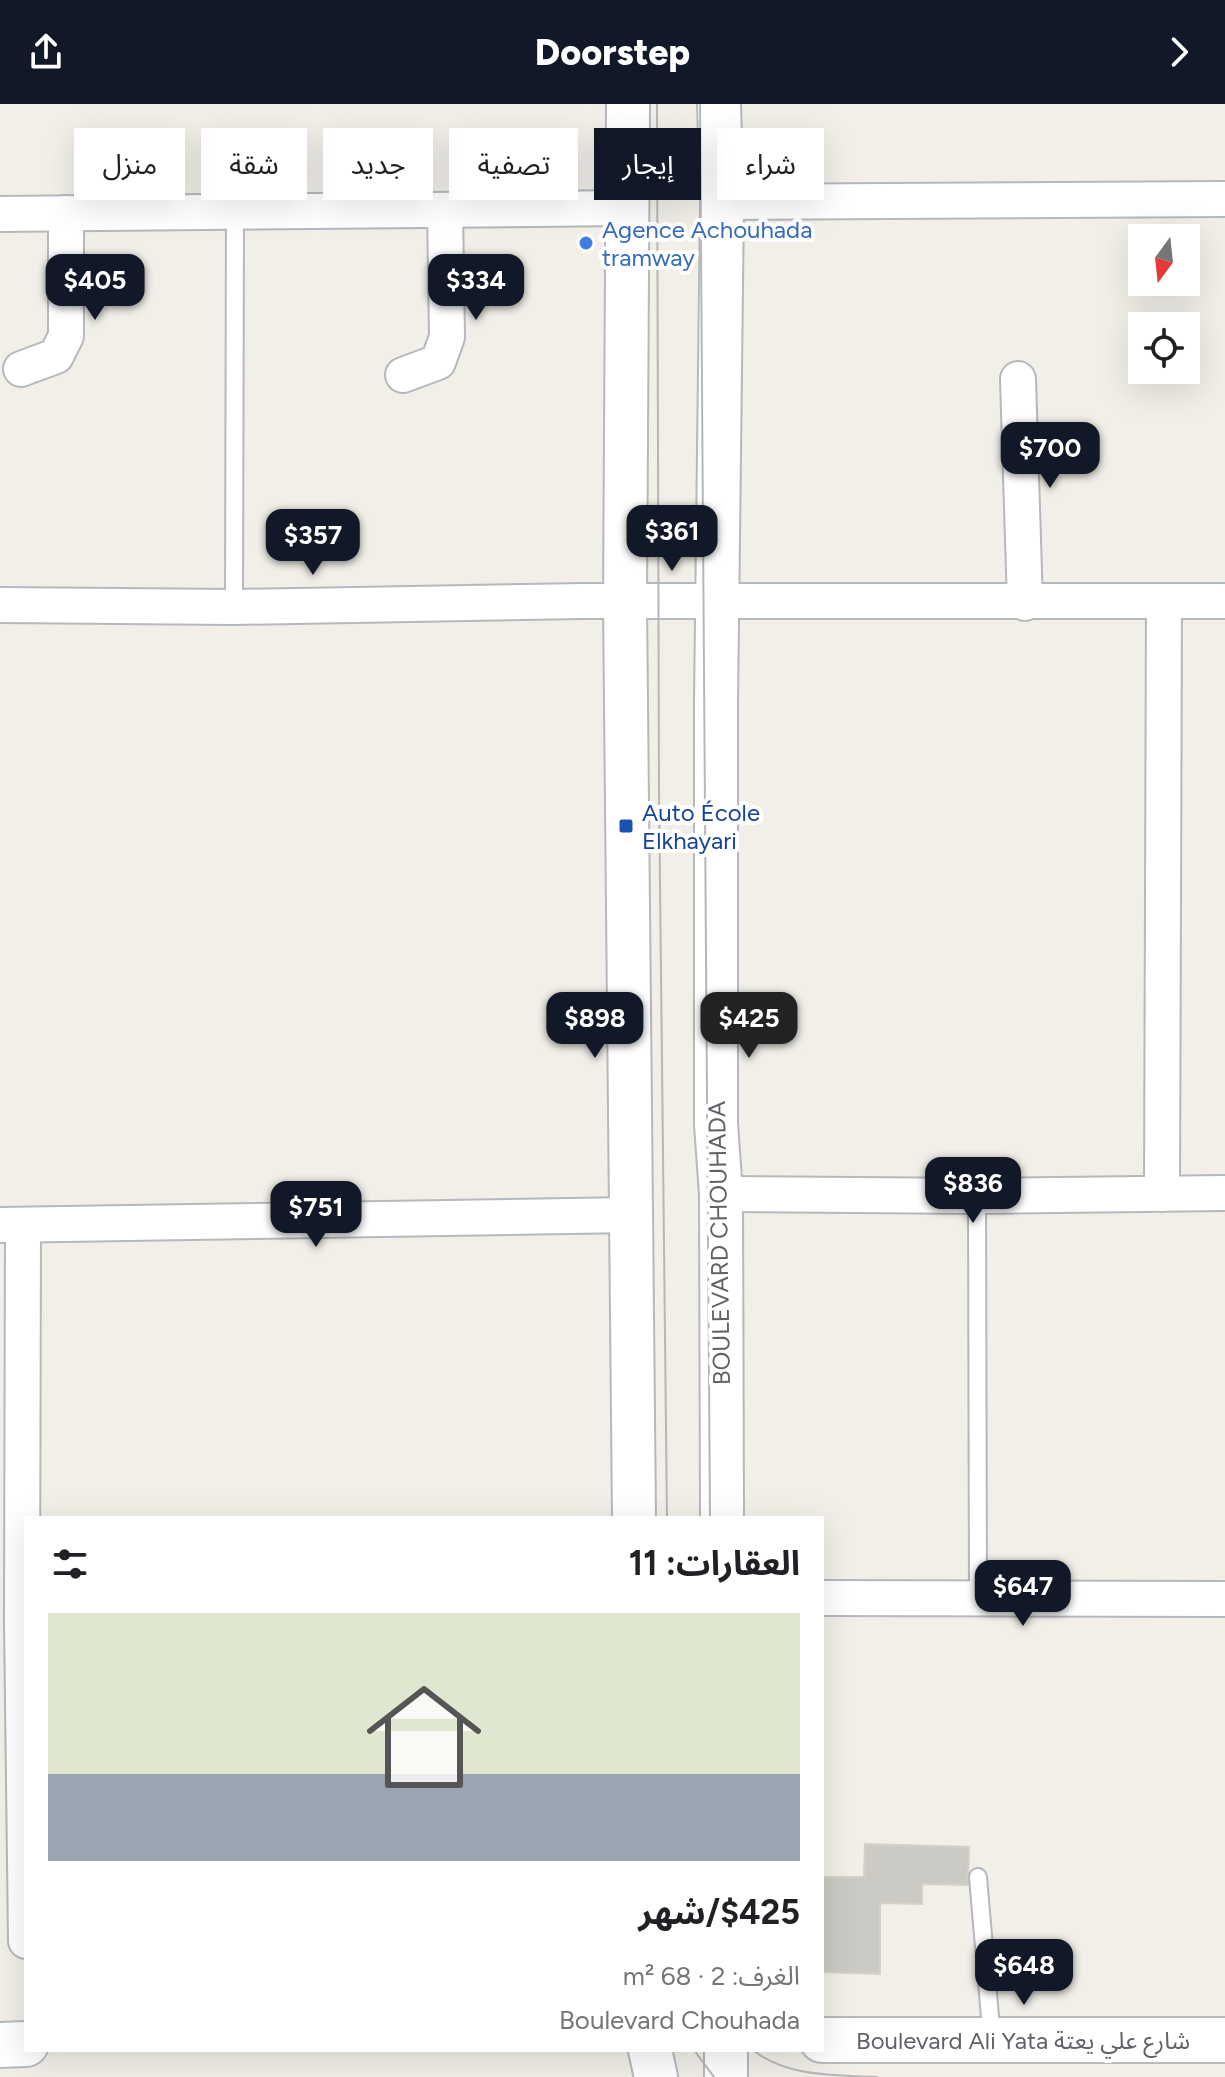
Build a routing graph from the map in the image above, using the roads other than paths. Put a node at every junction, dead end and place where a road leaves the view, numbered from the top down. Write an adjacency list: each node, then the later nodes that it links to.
1 (628, 104): 5 (street)
2 (719, 104): 4 (street, BOULEVARD CHOUHADA)
3 (1225, 199): 4 (street)
4 (722, 202): 15 (street, BOULEVARD CHOUHADA)
5 (628, 208): 6 (street); 14 (street)
6 (445, 210): 8 (street); 11 (street)
7 (66, 213): 8 (street); 9 (street); 10 (street)
8 (235, 213): 19 (lane)
9 (0, 214)
10 (21, 369)
11 (403, 375)
12 (1018, 379): 16 (street)
13 (1225, 601): 17 (street)
14 (625, 602): 15 (street); 19 (street); 24 (street)
15 (718, 602): 16 (street); 21 (street, BOULEVARD CHOUHADA)
16 (1025, 603): 17 (street)
17 (1164, 603): 22 (street)
18 (0, 605): 19 (street)
19 (234, 607)
20 (1225, 1193): 22 (street)
21 (721, 1194): 23 (street); 27 (street, BOULEVARD CHOUHADA)
22 (1162, 1194): 23 (street)
23 (977, 1196): 29 (lane)
24 (631, 1215): 25 (street); 26 (street)
25 (11, 1225): 31 (street)
26 (634, 1516)
27 (722, 1516)
28 (824, 1598): 29 (street)
29 (978, 1599): 30 (street)
30 (1225, 1599)
31 (16, 1620): 32 (street)
32 (24, 1877)
33 (978, 1877): 36 (lane)
34 (824, 2040): 36 (main road, Boulevard Ali Yata شارع علي يعتة)
35 (1225, 2040): 36 (main road, Boulevard Ali Yata شارع علي يعتة)
36 (992, 2041)
37 (24, 2044): 38 (main road)
38 (0, 2045)
39 (650, 2052): 41 (street)
40 (726, 2052): 42 (street)
41 (656, 2077)
42 (726, 2077)

